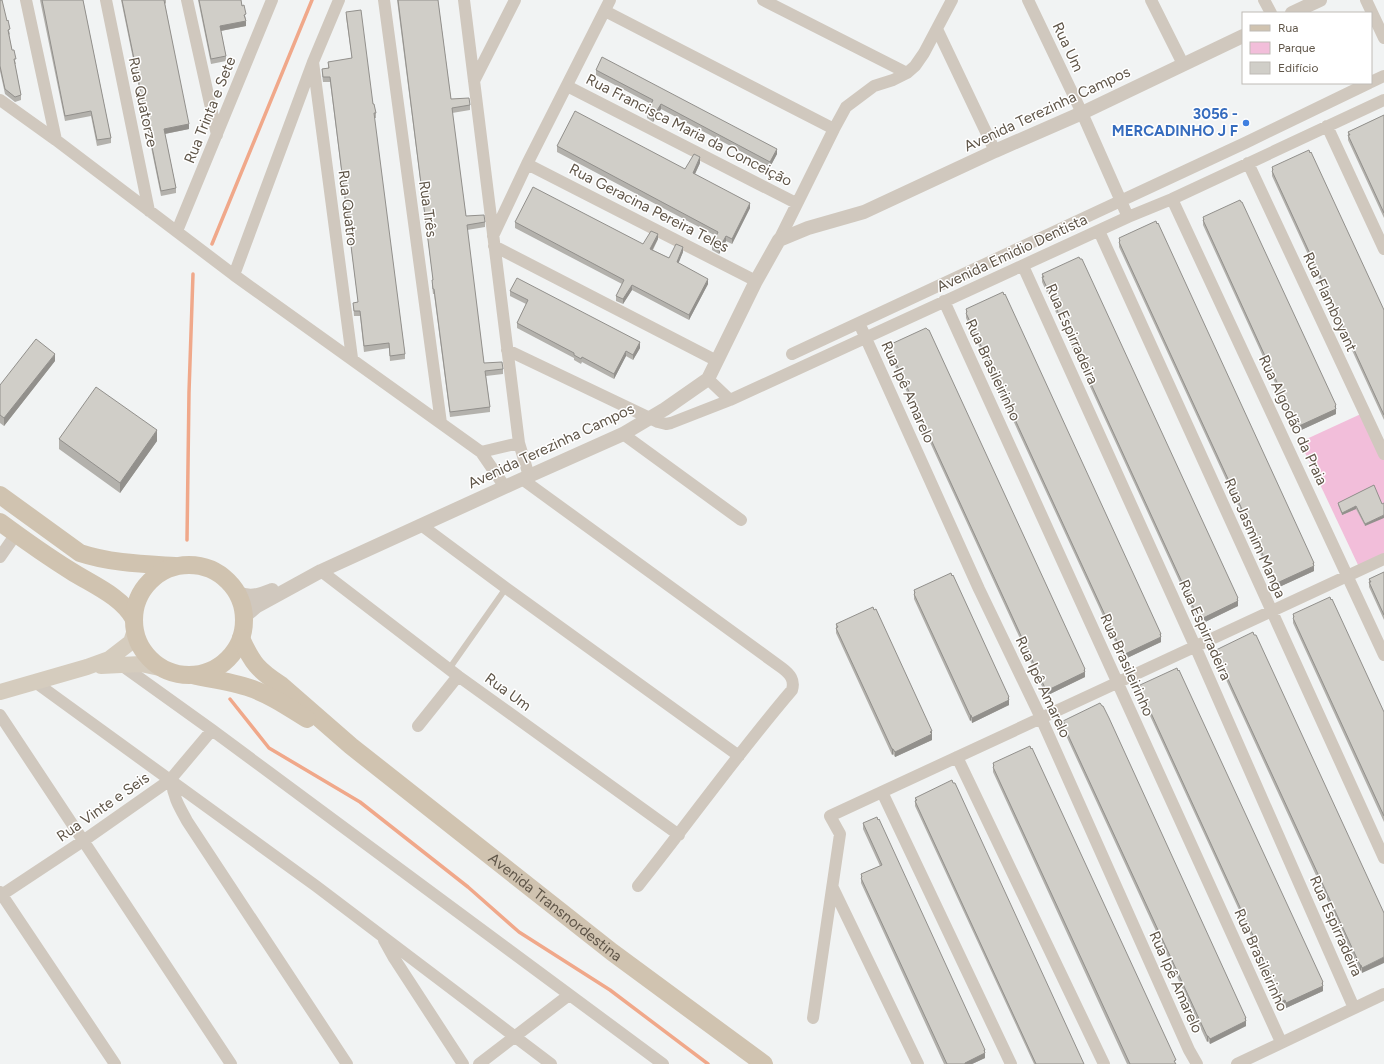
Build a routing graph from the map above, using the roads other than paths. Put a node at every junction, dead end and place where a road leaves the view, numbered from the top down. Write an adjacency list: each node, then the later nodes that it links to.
1 (26, 0): 38 (street)
2 (106, 0): 45 (street, Rua Quatorze)
3 (187, 0): 37 (street)
4 (339, 0): 24 (street)
5 (384, 0): 65 (street, Rua Três)
6 (464, 0): 28 (street)
7 (515, 0): 28 (street)
8 (763, 0): 26 (street)
9 (952, 0): 21 (street)
10 (1028, 0): 34 (street, Rua Um)
11 (1151, 0): 25 (street)
12 (1264, 0): 17 (street)
13 (1320, 0): 18 (street)
14 (1366, 0): 19 (street)
15 (270, 2): 37 (street, Rua Trinta e Sete)
16 (607, 5): 31 (street); 36 (street)
17 (1270, 12)
18 (1294, 12)
19 (1372, 12)
20 (1372, 13): 23 (street)
21 (937, 29): 26 (street); 39 (street)
22 (1242, 36): 25 (street, Avenida Terezinha Campos)
23 (1384, 38)
24 (313, 62): 53 (street); 60 (street, Rua Quatro)
25 (1183, 64): 34 (street, Avenida Terezinha Campos)
26 (907, 73): 36 (street)
27 (1384, 76): 29 (street, Avenida Emidio Dentista)
28 (474, 81): 50 (street)
29 (1372, 82)
30 (1368, 84): 43 (street, Avenida Emidio Dentista)
31 (567, 86): 41 (street); 44 (street, Rua Francisca Maria da Conceição)
32 (0, 100): 38 (street)
33 (1384, 100): 35 (street, Avenida Emidio Dentista)
34 (1082, 113): 39 (street, Avenida Terezinha Campos); 43 (street, Rua Um)
35 (1327, 126): 40 (street, Avenida Emidio Dentista); 51 (street)
36 (834, 129): 44 (street)
37 (217, 134): 47 (street, Rua Trinta e Sete)
38 (56, 140): 45 (street)
39 (995, 151): 49 (street, Avenida Terezinha Campos)
40 (1248, 163): 42 (street, Avenida Emidio Dentista); 69 (street, Rua Flamboyant)
41 (527, 164): 50 (street); 54 (street, Rua Geracina Pereira Teles)
42 (1172, 199): 46 (street, Avenida Emidio Dentista); 81 (street, Rua Algodão da Praia)
43 (1121, 201): 46 (street, Rua Um); 56 (street, Avenida Emidio Dentista)
44 (796, 203): 49 (street)
45 (149, 211): 47 (street)
46 (1128, 217): 48 (street, Avenida Emidio Dentista)
47 (177, 231): 53 (street)
48 (1099, 231): 52 (street, Avenida Emidio Dentista); 85 (street, Rua Jasmim Manga)
49 (779, 240): 54 (street, Avenida Terezinha Campos)
50 (494, 241): 58 (street); 61 (street)
51 (1384, 249)
52 (1023, 266): 55 (street, Avenida Emidio Dentista); 89 (street, Rua Espirradeira)
53 (234, 275): 60 (street)
54 (756, 281): 61 (street, Avenida Terezinha Campos)
55 (944, 302): 57 (street, Avenida Emidio Dentista); 97 (street, Rua Brasileirinho)
56 (859, 323): 57 (street, Rua Ipê Amarelo); 59 (street, Avenida Emidio Dentista)
57 (866, 338): 63 (street, Avenida Emidio Dentista); 100 (street, Rua Ipê Amarelo)
58 (507, 350): 64 (street, Avenida Emidio Dentista); 67 (street)
59 (792, 354)
60 (352, 358): 65 (street)
61 (717, 361): 62 (street, Avenida Terezinha Campos)
62 (708, 379): 63 (street); 64 (street, Avenida Terezinha Campos)
63 (730, 400): 64 (street, Avenida Emidio Dentista)
64 (652, 418): 66 (street, Avenida Terezinha Campos)
65 (440, 423): 68 (street)
66 (624, 434): 70 (street, Avenida Terezinha Campos); 73 (street)
67 (518, 443): 68 (street); 70 (street)
68 (481, 452): 71 (street)
69 (1384, 454)
70 (525, 477): 71 (street, Avenida Terezinha Campos); 104 (street)
71 (504, 487): 75 (street, Avenida Terezinha Campos)
72 (0, 495): 79 (main road)
73 (741, 520)
74 (0, 522): 76 (main road)
75 (421, 525): 80 (street, Avenida Terezinha Campos); 83 (street)
76 (16, 534): 77 (street); 87 (main road)
77 (0, 557)
78 (1384, 559): 81 (street)
79 (177, 566): 84 (main road); 87 (main road)
80 (322, 570): 82 (street, Avenida Terezinha Campos); 94 (street, Rua Um)
81 (1348, 576): 85 (street); 90 (street, Rua Algodão da Praia)
82 (304, 579): 84 (street); 86 (street)
83 (506, 588): 94 (lane); 104 (street)
84 (237, 592): 86 (main road)
85 (1271, 611): 89 (street); 110 (street, Rua Jasmim Manga)
86 (244, 617): 88 (main road)
87 (135, 624): 92 (main road); 93 (main road)
88 (241, 638): 95 (main road); 103 (main road, Avenida Transnordestina)
89 (1195, 646): 97 (street); 117 (street, Rua Espirradeira)
90 (1384, 655)
91 (120, 664): 92 (main road); 93 (main road); 102 (street)
92 (87, 667): 96 (main road)
93 (164, 669): 95 (main road)
94 (453, 673): 101 (street); 108 (street, Rua Um)
95 (193, 675): 103 (main road, Avenida Transnordestina)
96 (35, 682): 98 (main road); 106 (street)
97 (1118, 682): 100 (street); 120 (street, Rua Brasileirinho)
98 (0, 692)
99 (0, 715): 109 (street)
100 (1041, 718): 105 (street); 132 (street, Rua Ipê Amarelo)
101 (418, 726)
102 (212, 730): 106 (street, Rua Vinte e Seis); 116 (street)
103 (351, 746): 128 (main road, Avenida Transnordestina)
104 (738, 756): 108 (street)
105 (957, 757): 107 (street); 131 (street)
106 (171, 781): 109 (street, Rua Vinte e Seis); 114 (street); 123 (street)
107 (882, 792): 112 (street); 130 (street)
108 (679, 835): 111 (street)
109 (83, 841): 113 (street, Rua Vinte e Seis); 122 (street)
110 (1384, 858)
111 (638, 886)
112 (833, 888): 118 (street); 129 (street)
113 (1, 894): 121 (street)
114 (382, 937): 119 (street); 124 (street)
115 (1384, 994): 117 (street)
116 (568, 995): 119 (street); 127 (street)
117 (1354, 1008): 120 (street)
118 (813, 1018)
119 (516, 1037): 125 (street); 126 (street)
120 (1281, 1042): 133 (street)
121 (115, 1064)
122 (231, 1064)
123 (347, 1064)
124 (463, 1064)
125 (479, 1064)
126 (551, 1064)
127 (663, 1064)
128 (764, 1064)
129 (918, 1064)
130 (1011, 1064)
131 (1104, 1064)
132 (1197, 1064)
133 (1236, 1064)

